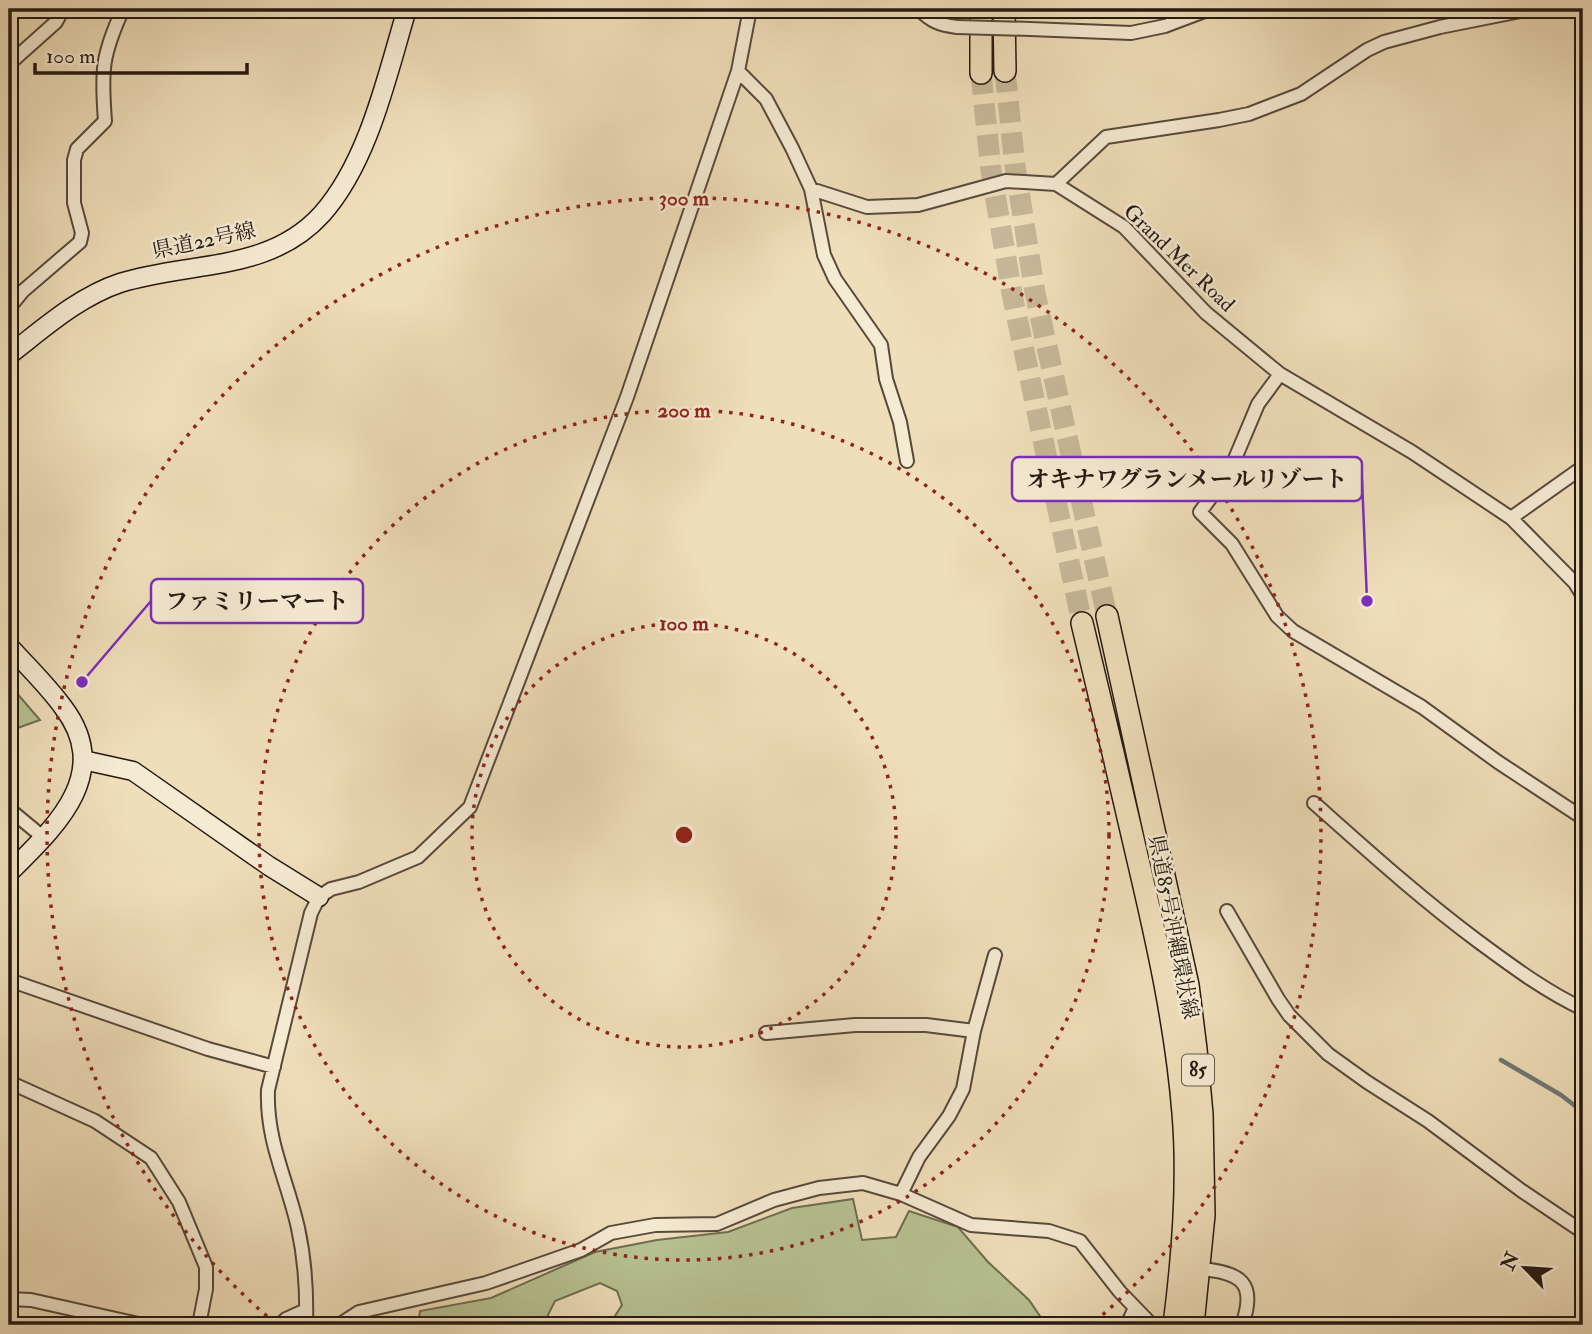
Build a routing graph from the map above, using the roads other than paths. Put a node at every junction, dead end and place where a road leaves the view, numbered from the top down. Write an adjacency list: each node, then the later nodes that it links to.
1 (63, 9): 10 (street)
2 (123, 9): 16 (street)
3 (407, 9): 17 (main road, 県道22号線)
4 (750, 9): 11 (street)
5 (919, 9): 8 (street, bridge)
6 (981, 9): 13 (main road)
7 (1004, 9): 12 (main road)
8 (1210, 9)
9 (1530, 9): 14 (street)
10 (9, 64)
11 (738, 71): 15 (street); 32 (street)
12 (1005, 72)
13 (981, 73)
14 (1056, 184): 15 (street, Grand Mer Road); 18 (street, Grand Mer Road)
15 (811, 189): 19 (street)
16 (9, 308)
17 (9, 355)
18 (1280, 374): 21 (street, Grand Mer Road); 29 (street)
19 (907, 461)
20 (1583, 467): 21 (street)
21 (1511, 518): 22 (street, Grand Mer Road)
22 (1583, 596)
23 (1107, 616): 43 (main road, 県道85号沖縄環状線 / 85)
24 (1083, 623): 54 (main road, 県道85号沖縄環状線 / 85)
25 (9, 646): 26 (main road)
26 (83, 760): 30 (main road); 32 (main road)
27 (1314, 803): 36 (street)
28 (9, 809): 30 (street)
29 (1583, 818)
30 (44, 838): 31 (main road)
31 (9, 873)
32 (319, 897): 39 (street)
33 (1227, 911): 42 (street)
34 (995, 955): 37 (street)
35 (9, 980): 39 (street)
36 (1583, 1009)
37 (974, 1031): 38 (street); 41 (street)
38 (766, 1033)
39 (274, 1067): 46 (street)
40 (9, 1082): 49 (street)
41 (901, 1194): 45 (street); 52 (street)
42 (1583, 1232)
43 (1201, 1259): 55 (main road, 県道85号沖縄環状線 / 85); 56 (street)
44 (9, 1299): 48 (street)
45 (1135, 1308): 47 (street); 53 (street)
46 (306, 1310): 50 (street); 51 (street)
47 (1150, 1323)
48 (143, 1325)
49 (200, 1325)
50 (280, 1325)
51 (306, 1325)
52 (339, 1325)
53 (1127, 1325)
54 (1174, 1325)
55 (1193, 1325)
56 (1242, 1325)

